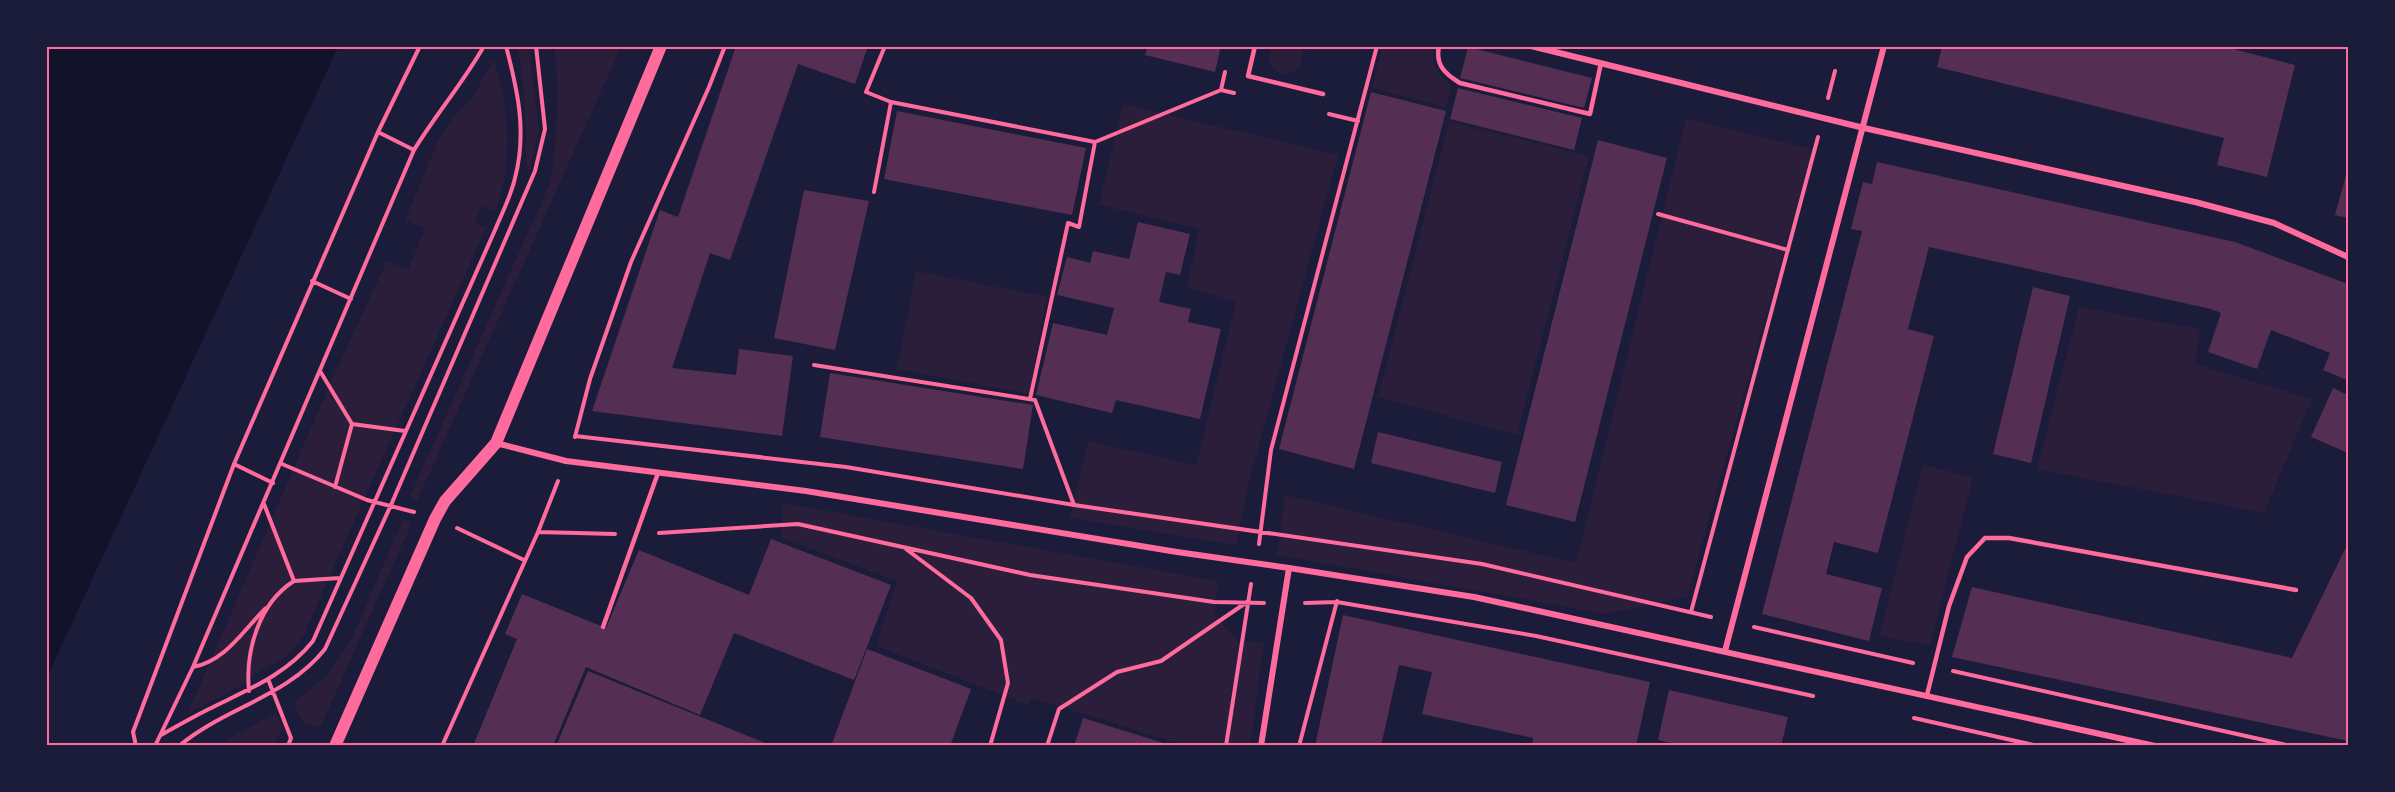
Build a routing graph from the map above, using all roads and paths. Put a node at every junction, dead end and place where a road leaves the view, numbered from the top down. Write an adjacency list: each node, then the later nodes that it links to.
1 (420, 46): 20 (path)
2 (484, 46): 22 (path)
3 (506, 46): 33 (path)
4 (536, 46): 43 (path)
5 (661, 46): 34 (main road)
6 (725, 46): 35 (path)
7 (885, 46): 17 (path)
8 (1255, 46): 16 (lane)
9 (1377, 46): 46 (path)
10 (1439, 46): 13 (lane)
11 (1531, 46): 13 (street)
12 (1884, 46): 19 (street)
13 (1601, 63): 18 (street)
14 (1835, 71): 18 (path)
15 (1221, 90): 21 (path)
16 (1323, 94)
17 (891, 102): 21 (path); 23 (path)
18 (1823, 117): 19 (street); 25 (path)
19 (1864, 128): 26 (street); 57 (street)
20 (378, 132): 22 (path); 27 (path)
21 (1095, 142): 31 (path)
22 (414, 150): 28 (path)
23 (874, 192)
24 (1658, 214): 25 (path)
25 (1788, 250): 55 (path)
26 (2349, 257)
27 (312, 281): 28 (path); 36 (path)
28 (351, 299): 30 (path)
29 (814, 365): 31 (path)
30 (320, 370): 32 (path); 37 (path)
31 (1030, 399): 44 (path)
32 (352, 424): 33 (path); 40 (path)
33 (405, 431): 41 (path)
34 (496, 443): 35 (street); 45 (main road)
35 (566, 461): 38 (street); 48 (path)
36 (234, 464): 39 (path); 64 (path)
37 (282, 464): 39 (path); 40 (path)
38 (658, 473): 49 (street); 56 (lane)
39 (273, 483): 42 (path)
40 (335, 487): 41 (path)
41 (374, 501): 43 (path); 50 (path)
42 (264, 503): 51 (path); 58 (path)
43 (391, 505): 45 (path); 61 (path)
44 (1074, 505)
45 (435, 519): 48 (path); 68 (main road)
46 (1262, 532)
47 (903, 547): 70 (path)
48 (524, 560): 69 (path)
49 (1289, 568): 57 (street); 73 (street)
50 (340, 578): 51 (path); 59 (path)
51 (294, 581): 54 (path)
52 (2296, 590): 62 (lane)
53 (1337, 602): 74 (path)
54 (268, 605): 58 (path); 60 (path)
55 (1692, 612)
56 (603, 627)
57 (1725, 651): 62 (street)
58 (193, 667): 63 (path)
59 (268, 679): 60 (path); 61 (path)
60 (249, 691): 63 (path)
61 (273, 693): 66 (path); 67 (path)
62 (1927, 695): 75 (street)
63 (160, 735): 65 (path)
64 (136, 746)
65 (155, 746)
66 (179, 746)
67 (288, 746)
68 (335, 746)
69 (442, 746)
70 (990, 746)
71 (1047, 746): 72 (path)
72 (1226, 746)
73 (1262, 746)
74 (1299, 746)
75 (2156, 746)

